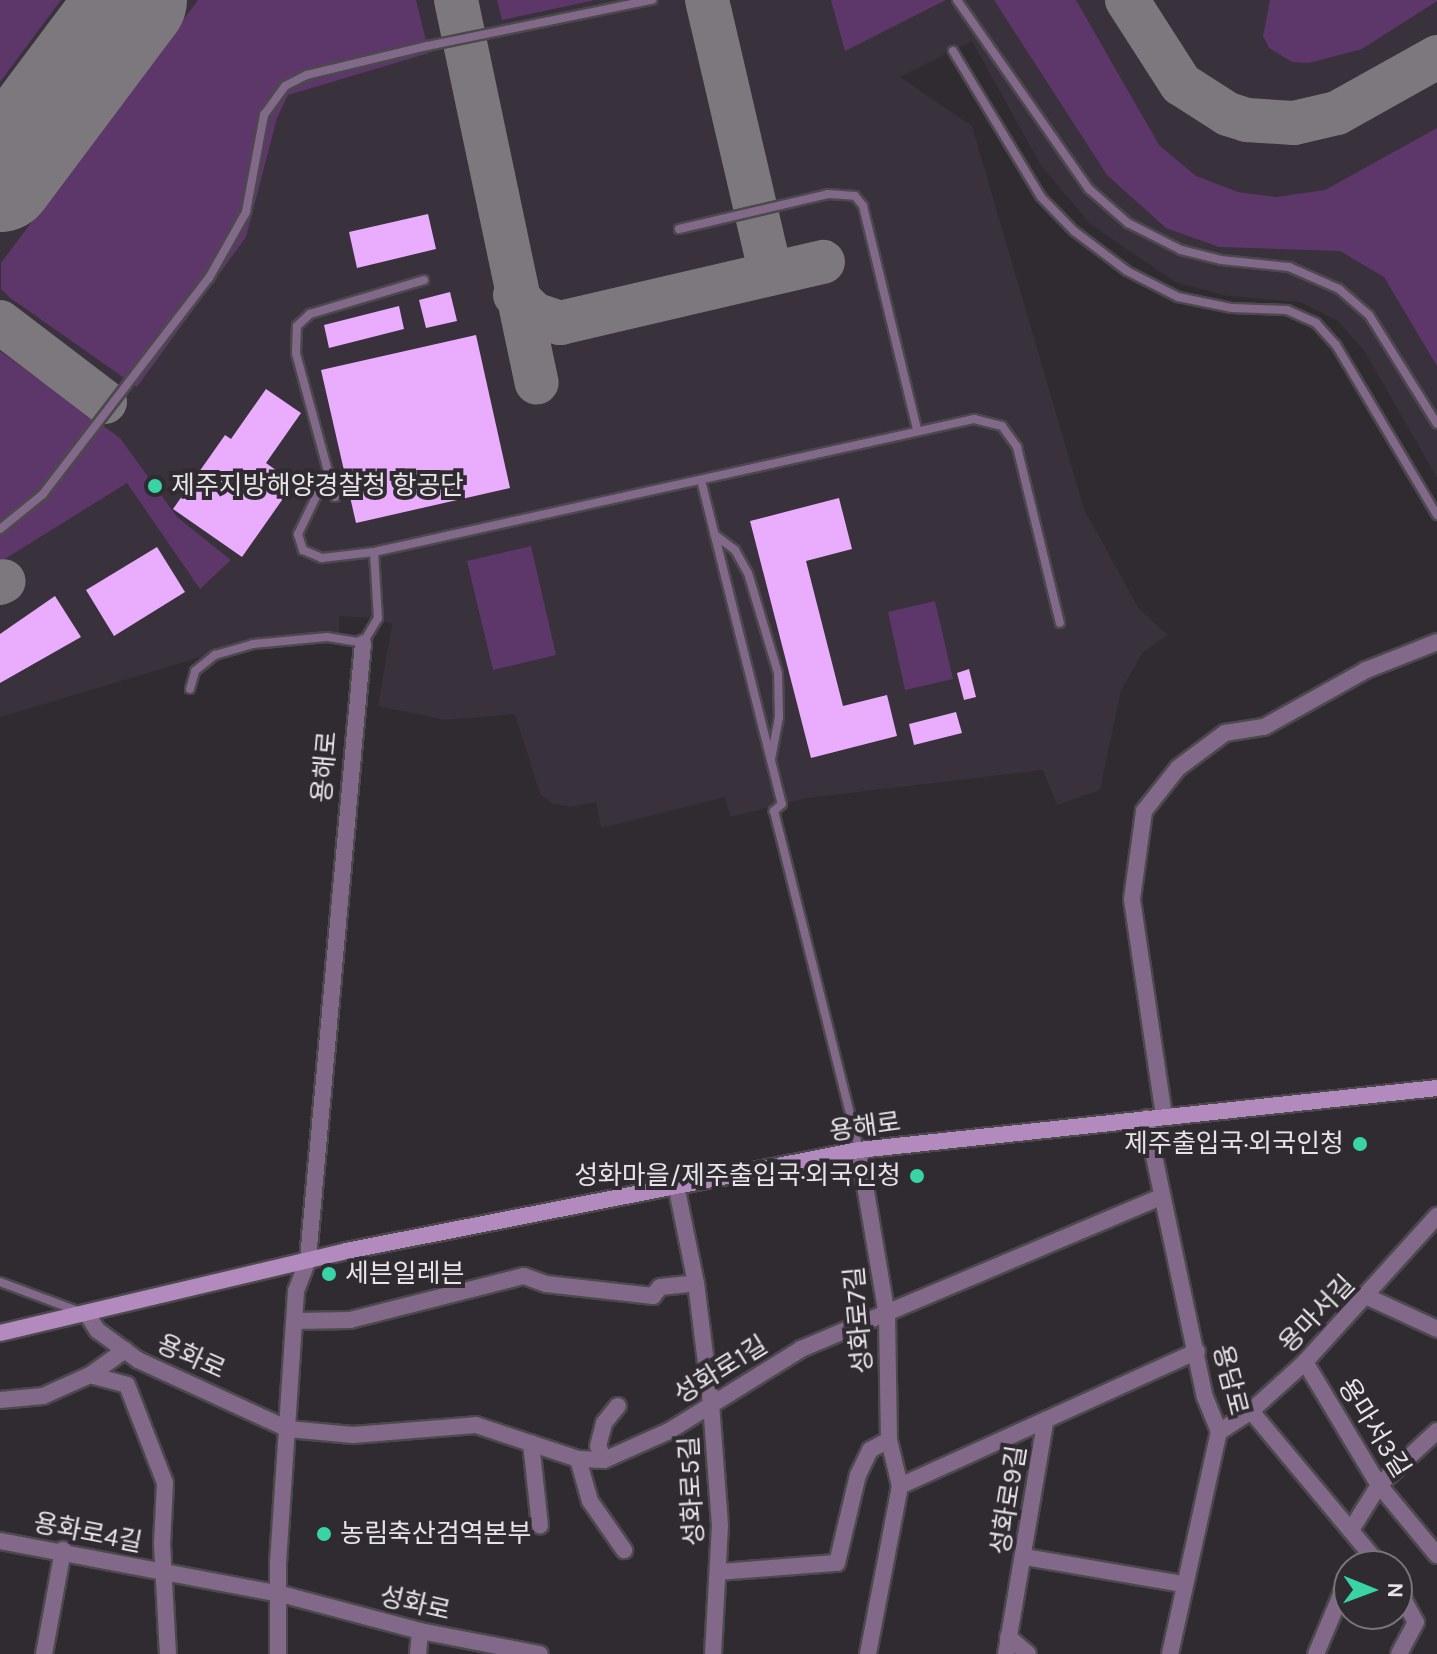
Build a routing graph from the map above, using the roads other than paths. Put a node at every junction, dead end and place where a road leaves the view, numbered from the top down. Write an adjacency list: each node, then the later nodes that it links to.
1 (652, 0): 12 (lane)
2 (957, 0): 6 (lane)
3 (953, 51): 11 (lane)
4 (679, 229): 7 (lane)
5 (424, 280): 8 (lane)
6 (1437, 424)
7 (917, 429): 9 (lane); 15 (lane)
8 (328, 472): 10 (lane); 14 (lane)
9 (701, 480): 13 (lane); 14 (lane)
10 (335, 497)
11 (1437, 515)
12 (0, 529)
13 (715, 534): 19 (lane); 19 (lane)
14 (374, 552): 17 (lane, 용해로)
15 (1060, 623)
16 (1437, 642): 21 (street)
17 (363, 643): 18 (lane); 27 (street, 용해로)
18 (190, 689)
19 (771, 760): 23 (lane)
20 (1437, 1088): 21 (main road, 용해로)
21 (1164, 1116): 22 (main road, 용해로)
22 (1146, 1118): 23 (main road, 용해로); 25 (street, 용담로)
23 (859, 1150): 24 (main road, 용해로); 32 (street, 성화로7길)
24 (676, 1185): 27 (main road, 용해로); 29 (street, 성화로5길)
25 (1160, 1197): 32 (street, 성화로1길); 37 (street, 용담로)
26 (1437, 1216): 30 (street, 용마서길)
27 (308, 1259): 31 (main road, 용해로); 33 (street)
28 (0, 1282): 31 (lane)
29 (696, 1283): 33 (street); 41 (street, 성화로5길)
30 (1368, 1297): 34 (street); 38 (street, 용마서길)
31 (87, 1314): 35 (main road, 용해로); 36 (street, 용화로)
32 (887, 1315): 41 (street, 성화로1길); 48 (street, 성화로7길)
33 (295, 1321): 45 (street)
34 (1437, 1329)
35 (0, 1333)
36 (125, 1350): 39 (street); 45 (street, 용화로)
37 (1197, 1351): 44 (street, 성화로9길); 47 (street, 용담로)
38 (1305, 1362): 43 (street, 용마서길); 52 (street, 용마서3길)
39 (90, 1375): 40 (street); 65 (street, 용화로4길)
40 (0, 1400)
41 (711, 1403): 51 (street, 성화로1길); 64 (street, 성화로5길)
42 (618, 1406): 51 (street)
43 (1251, 1411): 47 (street, 용마서길); 55 (street)
44 (1045, 1423): 53 (street); 63 (street, 성화로9길)
45 (288, 1429): 49 (street, 성화로1길); 67 (street)
46 (1437, 1431): 52 (street)
47 (1219, 1432): 66 (street, 용담로)
48 (889, 1440): 53 (street, 성화로7길); 64 (street)
49 (531, 1443): 50 (street, 성화로1길); 54 (street)
50 (578, 1459): 51 (street, 성화로1길); 59 (street)
51 (604, 1460)
52 (1379, 1485): 55 (street); 62 (street, 용마서3길)
53 (900, 1486): 78 (street, 성화로7길)
54 (540, 1526)
55 (1351, 1530): 57 (street)
56 (0, 1541): 58 (street, 용화로4길)
57 (1363, 1544): 60 (street); 61 (street)
58 (63, 1550): 65 (street, 용화로4길); 72 (street)
59 (624, 1550)
60 (1360, 1550)
61 (1368, 1550)
62 (1437, 1555)
63 (1025, 1557): 66 (street); 71 (street, 성화로9길)
64 (719, 1572): 77 (street, 성화로5길)
65 (166, 1574): 67 (street, 용화로4길); 73 (street, 용화로4길)
66 (1183, 1584): 80 (street, 용담로)
67 (281, 1594): 70 (street, 성화로); 74 (street)
68 (1333, 1614): 81 (street)
69 (1412, 1630): 82 (street)
70 (420, 1631): 75 (street); 76 (street, 성화로)
71 (1007, 1645): 79 (street)
72 (44, 1654)
73 (168, 1654)
74 (278, 1654)
75 (418, 1654)
76 (540, 1654)
77 (713, 1654)
78 (868, 1654)
79 (1028, 1654)
80 (1170, 1654)
81 (1316, 1654)
82 (1399, 1654)

